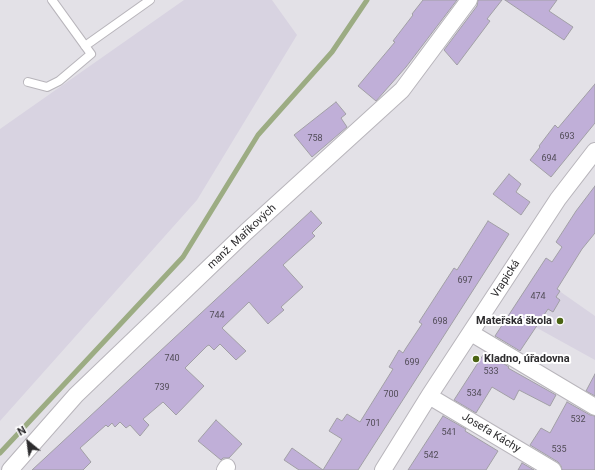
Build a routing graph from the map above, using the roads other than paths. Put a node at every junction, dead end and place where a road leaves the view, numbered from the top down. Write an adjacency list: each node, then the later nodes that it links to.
1 (52, 0): 4 (lane)
2 (150, 0): 4 (lane)
3 (469, 0): 10 (street, manž. Maříkových)
4 (85, 46): 5 (lane)
5 (28, 82)
6 (595, 151): 7 (street, Vrapická)
7 (471, 333): 8 (street, Vrapická); 9 (street)
8 (429, 396): 11 (street, Vrapická); 12 (street, Josefa Káchy)
9 (595, 407)
10 (10, 470)
11 (383, 470)
12 (553, 470)

